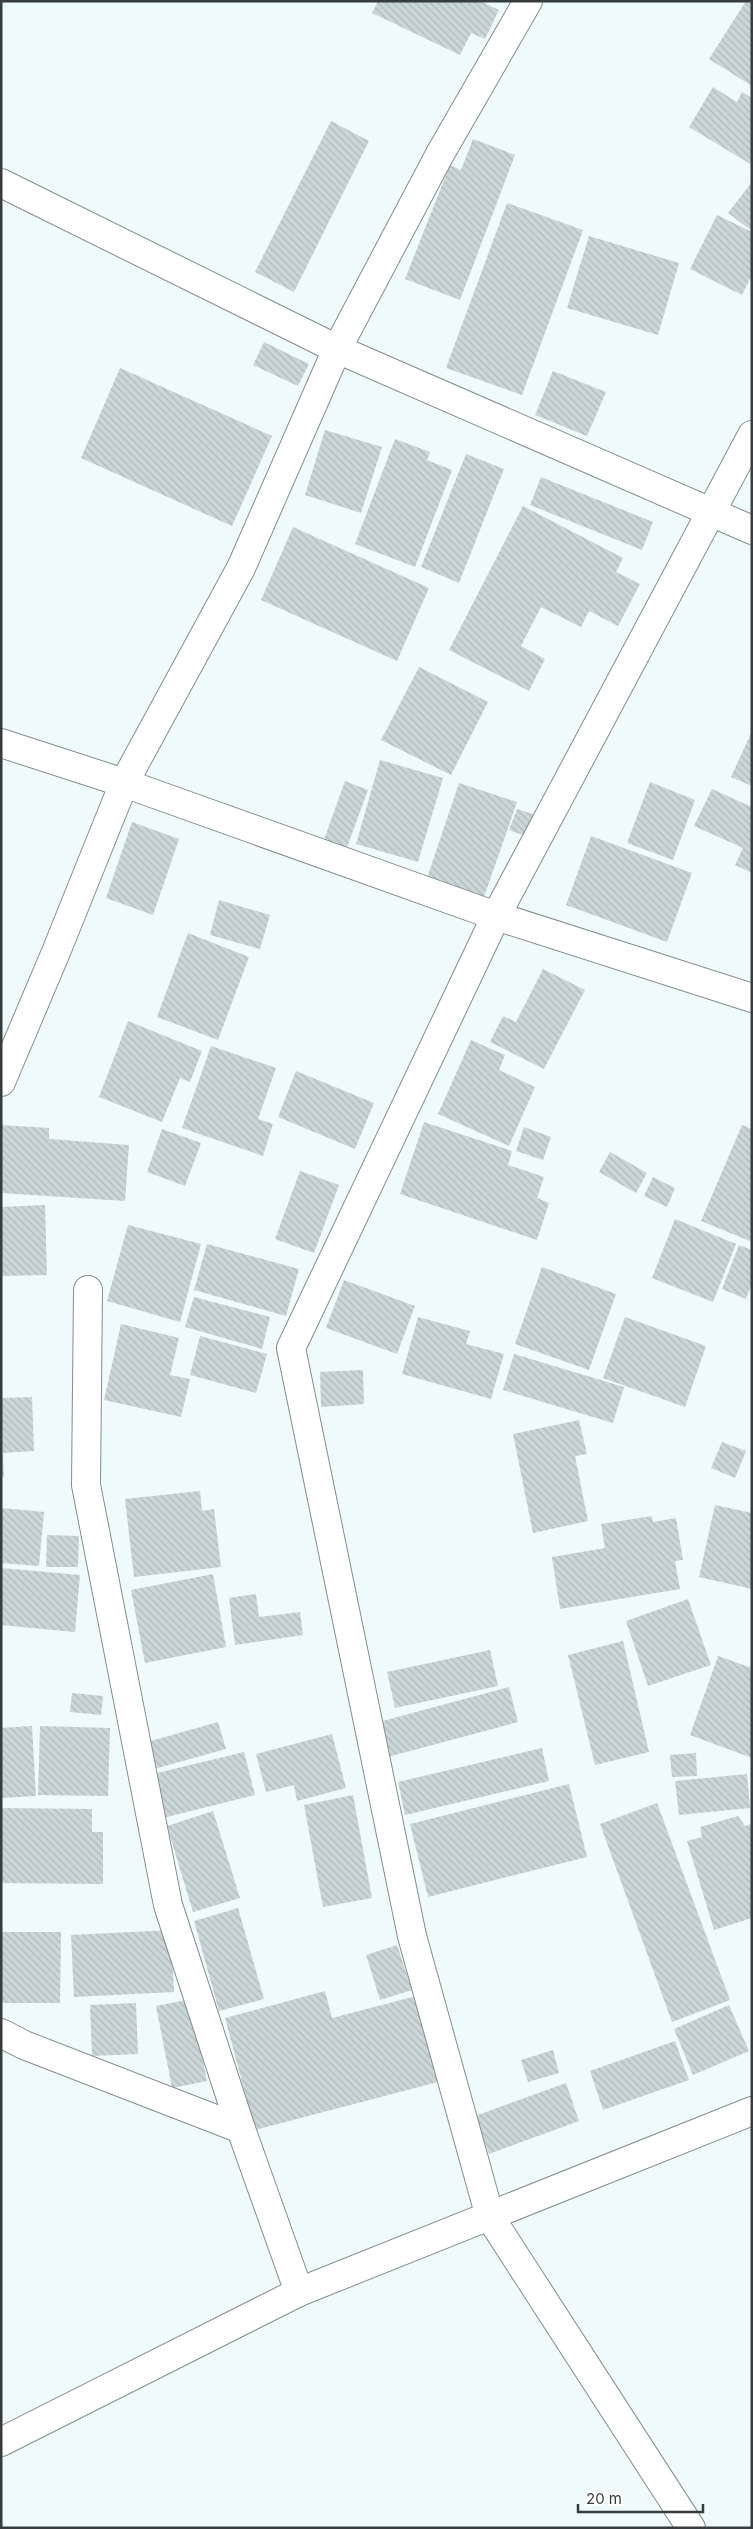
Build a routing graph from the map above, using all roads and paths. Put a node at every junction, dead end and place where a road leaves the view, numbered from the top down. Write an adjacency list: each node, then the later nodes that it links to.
1 (528, 1): 3 (street)
2 (1, 183): 3 (street)
3 (338, 349): 5 (street); 8 (street)
4 (752, 435): 5 (street)
5 (712, 512): 6 (street); 9 (street)
6 (752, 530)
7 (1, 743): 8 (street)
8 (124, 783): 9 (street); 11 (street)
9 (496, 916): 10 (street); 16 (street)
10 (752, 998)
11 (1, 1082)
12 (88, 1290): 15 (street)
13 (1, 2033): 15 (street)
14 (752, 2111): 16 (street)
15 (242, 2129): 17 (street)
16 (490, 2216): 17 (street); 19 (street)
17 (299, 2292): 18 (street)
18 (1, 2442)
19 (691, 2528)

